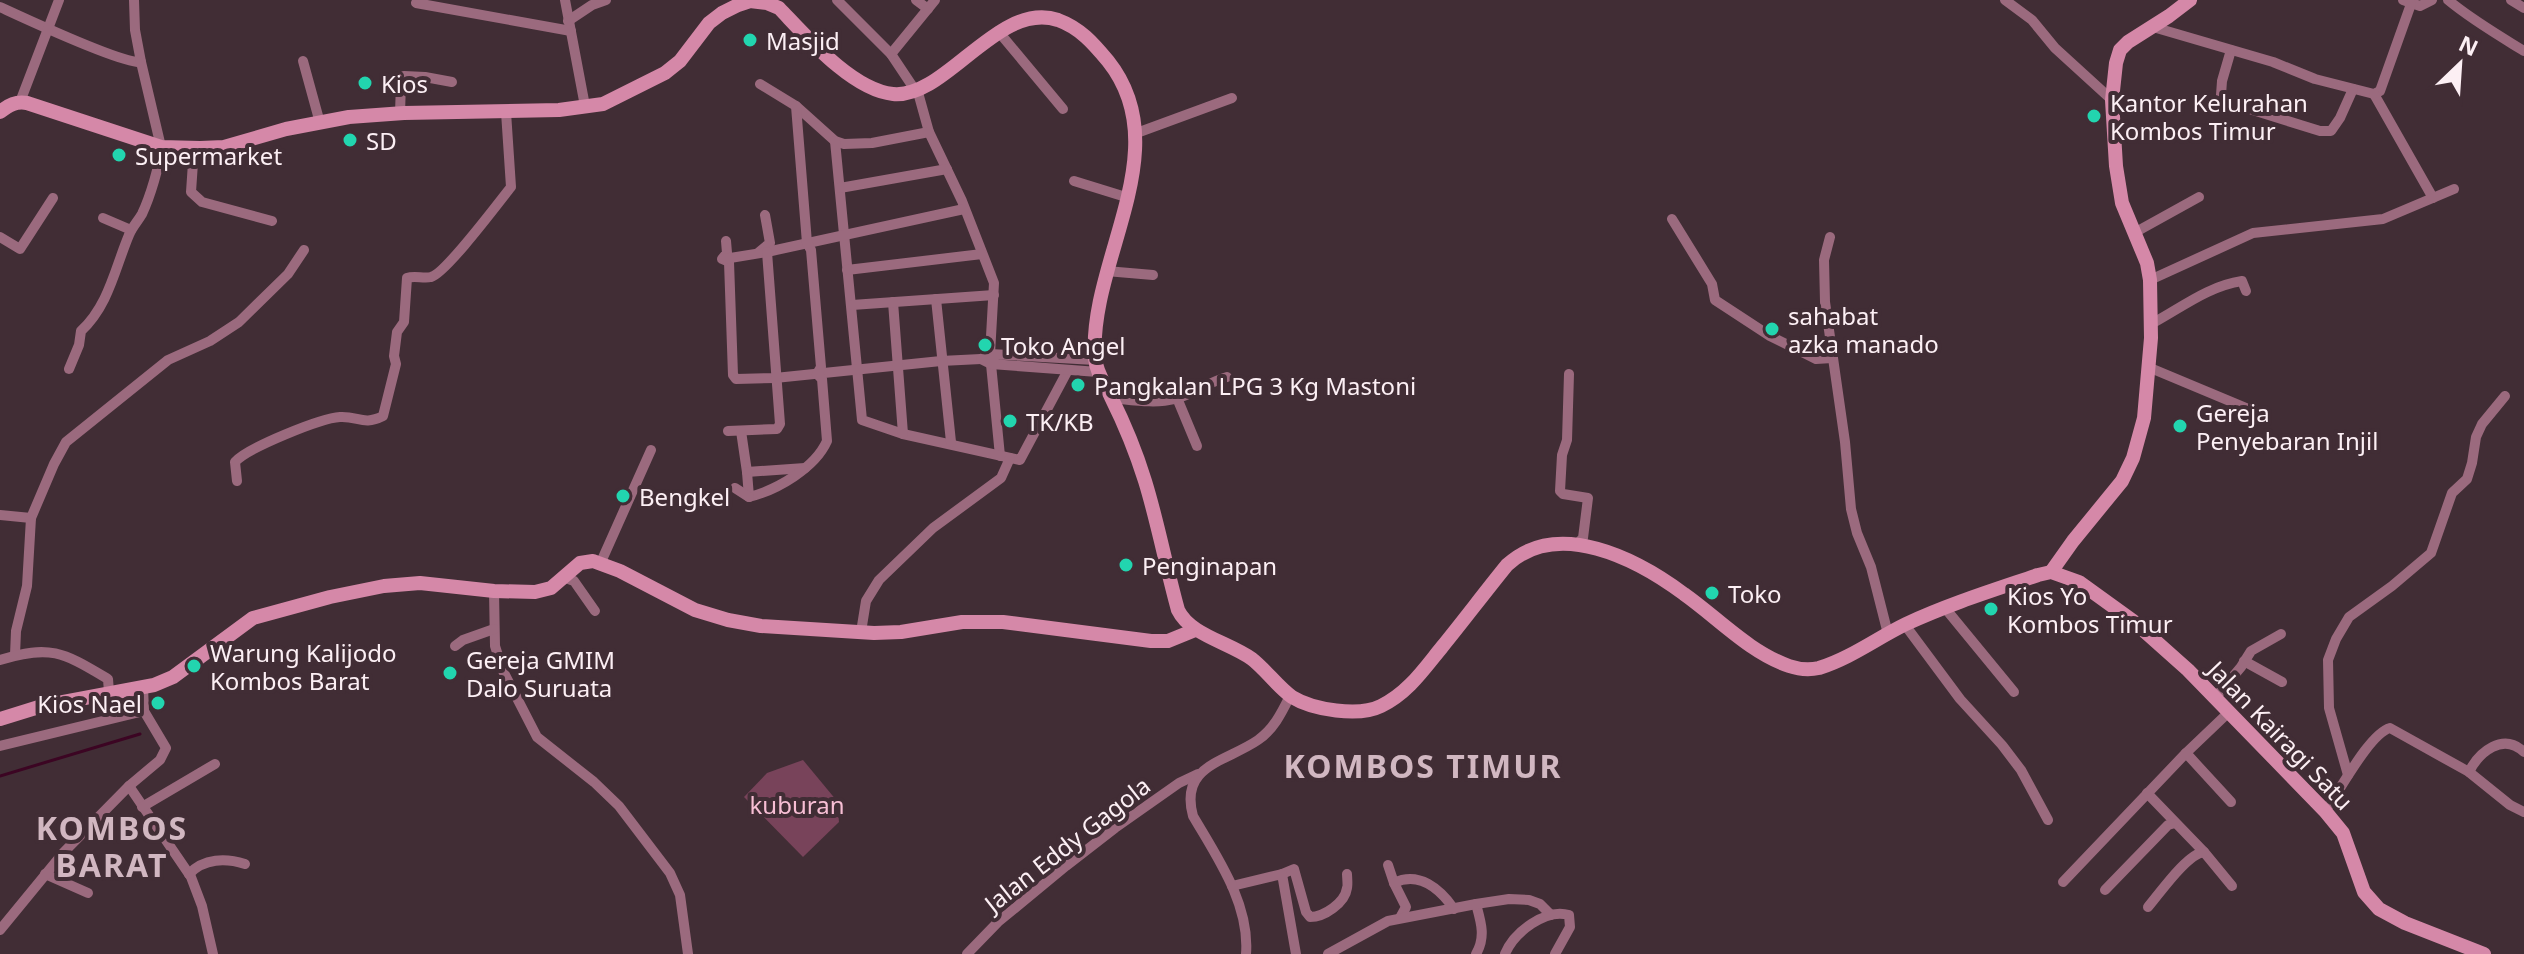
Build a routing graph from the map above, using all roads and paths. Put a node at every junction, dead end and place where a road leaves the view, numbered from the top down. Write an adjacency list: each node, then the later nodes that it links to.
1 (59, 0): 20 (street)
2 (134, 0): 26 (street)
3 (565, 0): 18 (street)
4 (606, 0): 18 (street)
5 (837, 0): 24 (street)
6 (916, 0): 15 (street)
7 (2005, 0): 33 (street)
8 (2190, 0): 19 (street)
9 (2432, 0): 12 (street)
10 (2448, 0): 23 (street)
11 (2511, 0): 17 (street)
12 (2407, 2): 31 (street)
13 (416, 3): 18 (street)
14 (782, 4): 30 (street); 35 (street)
15 (932, 4): 24 (street)
16 (0, 7): 20 (street)
17 (2524, 8)
18 (569, 26): 35 (street)
19 (2153, 27): 22 (street); 33 (street)
20 (49, 28): 26 (street); 34 (street)
21 (998, 31): 30 (street); 37 (street); 43 (street)
22 (2231, 50): 29 (street); 29 (street)
23 (2524, 51)
24 (891, 54): 30 (street)
25 (303, 61): 41 (street)
26 (141, 62): 45 (street)
27 (452, 82): 40 (street)
28 (760, 84): 36 (street)
29 (2353, 89): 31 (street)
30 (913, 90): 42 (street)
31 (2374, 94): 54 (street)
32 (1232, 98): 43 (street)
33 (2112, 100): 61 (street)
34 (20, 102): 38 (street); 45 (street)
35 (585, 106): 39 (street)
36 (796, 106): 44 (street); 66 (street)
37 (1063, 109)
38 (0, 112)
39 (506, 112): 40 (street); 109 (street)
40 (400, 113): 41 (street)
41 (320, 123): 46 (street)
42 (929, 132): 44 (street); 47 (street)
43 (1134, 134): 53 (street)
44 (835, 141): 49 (street)
45 (161, 147): 46 (street); 60 (street)
46 (194, 148): 59 (street)
47 (947, 169): 49 (street); 55 (street)
48 (1074, 181): 53 (street)
49 (840, 188): 62 (street)
50 (2454, 189): 54 (street)
51 (2199, 197): 61 (street)
52 (53, 198): 63 (street)
53 (1129, 198): 72 (street)
54 (2433, 198): 74 (street)
55 (964, 209): 62 (street); 69 (street)
56 (765, 215): 68 (street)
57 (103, 218): 60 (street)
58 (1672, 219): 82 (street)
59 (272, 221)
60 (131, 230): 89 (street)
61 (2134, 233): 74 (street)
62 (844, 234): 66 (street); 71 (street)
63 (0, 237)
64 (1830, 237): 82 (street)
65 (726, 241): 70 (street)
66 (807, 243): 68 (street); 92 (street)
67 (304, 250): 113 (street)
68 (763, 253): 70 (street); 95 (street)
69 (982, 254): 71 (street); 76 (street)
70 (722, 259): 95 (street)
71 (847, 270): 79 (street)
72 (1106, 271): 73 (street); 86 (street)
73 (1153, 275)
74 (2150, 280): 80 (street)
75 (2246, 291): 80 (street)
76 (994, 295): 77 (street); 83 (street)
77 (936, 299): 78 (street); 84 (street)
78 (893, 302): 79 (street); 85 (street)
79 (852, 305): 90 (street)
80 (2151, 324): 87 (street)
81 (1037, 356): 83 (street); 86 (street); 88 (street)
82 (1832, 358): 125 (street)
83 (987, 359): 84 (street); 88 (street); 106 (street)
84 (941, 361): 85 (street); 103 (street)
85 (899, 365): 90 (street); 102 (street)
86 (1096, 366): 91 (street); 97 (street)
87 (2148, 367): 99 (street); 116 (street)
88 (1039, 368): 91 (street)
89 (69, 369)
90 (857, 370): 92 (street); 102 (street)
91 (1068, 370): 106 (street)
92 (817, 374): 95 (street); 107 (street)
93 (1569, 374): 114 (street)
94 (1227, 377): 98 (street)
95 (775, 378): 101 (street)
96 (2505, 396): 146 (street)
97 (1112, 398): 98 (street); 123 (street)
98 (1177, 398): 104 (street)
99 (2251, 410)
100 (728, 431): 101 (street)
101 (741, 431): 108 (street)
102 (903, 434): 103 (street)
103 (951, 442): 106 (street)
104 (1197, 446)
105 (651, 450): 115 (street)
106 (1005, 457): 124 (street)
107 (805, 468): 108 (street); 111 (street)
108 (747, 472): 111 (street)
109 (237, 481)
110 (735, 488): 111 (street)
111 (749, 497)
112 (0, 515): 113 (street)
113 (31, 518): 128 (street)
114 (1577, 544): 125 (street); 135 (street)
115 (601, 562): 117 (street); 124 (street)
116 (2058, 574): 119 (street); 136 (street, Jalan Kairagi Satu)
117 (563, 577): 118 (street); 120 (street)
118 (494, 591): 122 (street); 132 (street)
119 (1945, 608): 121 (street); 134 (street)
120 (595, 611)
121 (1905, 625): 125 (street); 153 (street)
122 (494, 629): 127 (street); 175 (street)
123 (1195, 630): 124 (street); 135 (street)
124 (861, 632)
125 (1888, 634)
126 (2281, 634): 130 (street)
127 (455, 646)
128 (15, 655): 129 (street); 133 (street)
129 (0, 660)
130 (2244, 661): 131 (street); 136 (street)
131 (2282, 682)
132 (143, 687): 133 (street); 137 (street)
133 (109, 692): 139 (street)
134 (2014, 692)
135 (1290, 696): 145 (street, Jalan Eddy Gagola)
136 (2215, 698): 138 (street, Jalan Kairagi Satu)
137 (144, 711): 140 (street); 147 (street)
138 (2229, 712): 142 (street); 151 (street, Jalan Kairagi Satu)
139 (0, 719)
140 (0, 746)
141 (2524, 752): 144 (street)
142 (2186, 753): 148 (street); 149 (street)
143 (215, 764): 150 (street)
144 (2469, 772): 146 (street); 152 (street)
145 (1198, 774): 164 (street); 176 (street, Jalan Eddy Gagola)
146 (2348, 775): 151 (street)
147 (129, 786): 150 (street); 158 (street)
148 (2147, 793): 154 (street); 162 (street)
149 (2231, 802)
150 (142, 807): 159 (street)
151 (2325, 811): 183 (street, Jalan Kairagi Satu)
152 (2524, 812)
153 (2048, 820)
154 (2175, 823): 155 (street); 166 (street)
155 (2204, 852): 165 (street); 169 (street)
156 (245, 864): 159 (street)
157 (1388, 865): 163 (street)
158 (45, 874): 167 (street); 173 (street)
159 (189, 874): 174 (street)
160 (1282, 874): 161 (street); 164 (street); 178 (street)
161 (1347, 874)
162 (2063, 882)
163 (1394, 883): 170 (street); 172 (street)
164 (1232, 886): 177 (street)
165 (2232, 886)
166 (2105, 890)
167 (88, 893)
168 (1476, 904): 170 (street); 171 (street); 180 (street)
169 (2148, 907)
170 (1454, 909): 172 (street)
171 (1551, 915): 181 (street); 182 (street)
172 (1400, 918): 179 (street)
173 (0, 930)
174 (213, 954)
175 (688, 954)
176 (967, 954)
177 (1246, 954)
178 (1296, 954)
179 (1328, 954)
180 (1476, 954)
181 (1505, 954)
182 (1555, 954)
183 (2484, 954)

